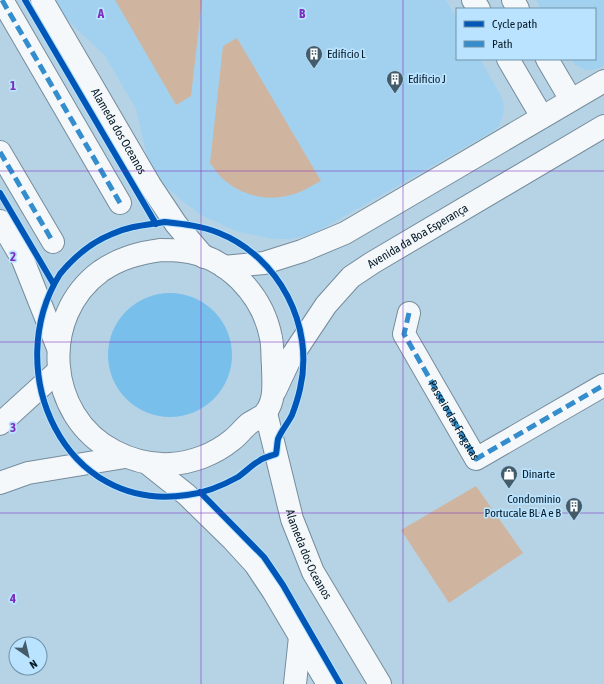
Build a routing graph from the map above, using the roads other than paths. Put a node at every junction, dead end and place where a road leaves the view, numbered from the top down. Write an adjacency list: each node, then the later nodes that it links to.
1 (2, 0): 10 (street)
2 (42, 0): 13 (street, Alameda dos Oceanos)
3 (509, 60): 7 (street)
4 (548, 60): 6 (street)
5 (604, 81): 6 (street)
6 (571, 100): 7 (street)
7 (542, 117): 14 (street)
8 (604, 126): 19 (street, Avenida da Boa Esperança)
9 (0, 152): 12 (street)
10 (120, 203)
11 (0, 221): 16 (street)
12 (53, 242)
13 (204, 257): 14 (street); 16 (street)
14 (224, 267): 19 (street)
15 (409, 313): 18 (street, Passeio das Fragatas)
16 (58, 348): 17 (street)
17 (58, 371): 21 (street); 22 (street)
18 (604, 385)
19 (274, 392): 20 (street, Avenida da Boa Esperança)
20 (266, 413): 23 (street); 28 (street, Alameda dos Oceanos)
21 (0, 424)
22 (125, 457): 23 (street); 24 (street)
23 (147, 463): 25 (street)
24 (0, 483)
25 (300, 637): 26 (street); 27 (street)
26 (295, 684)
27 (328, 684)
28 (380, 684)

